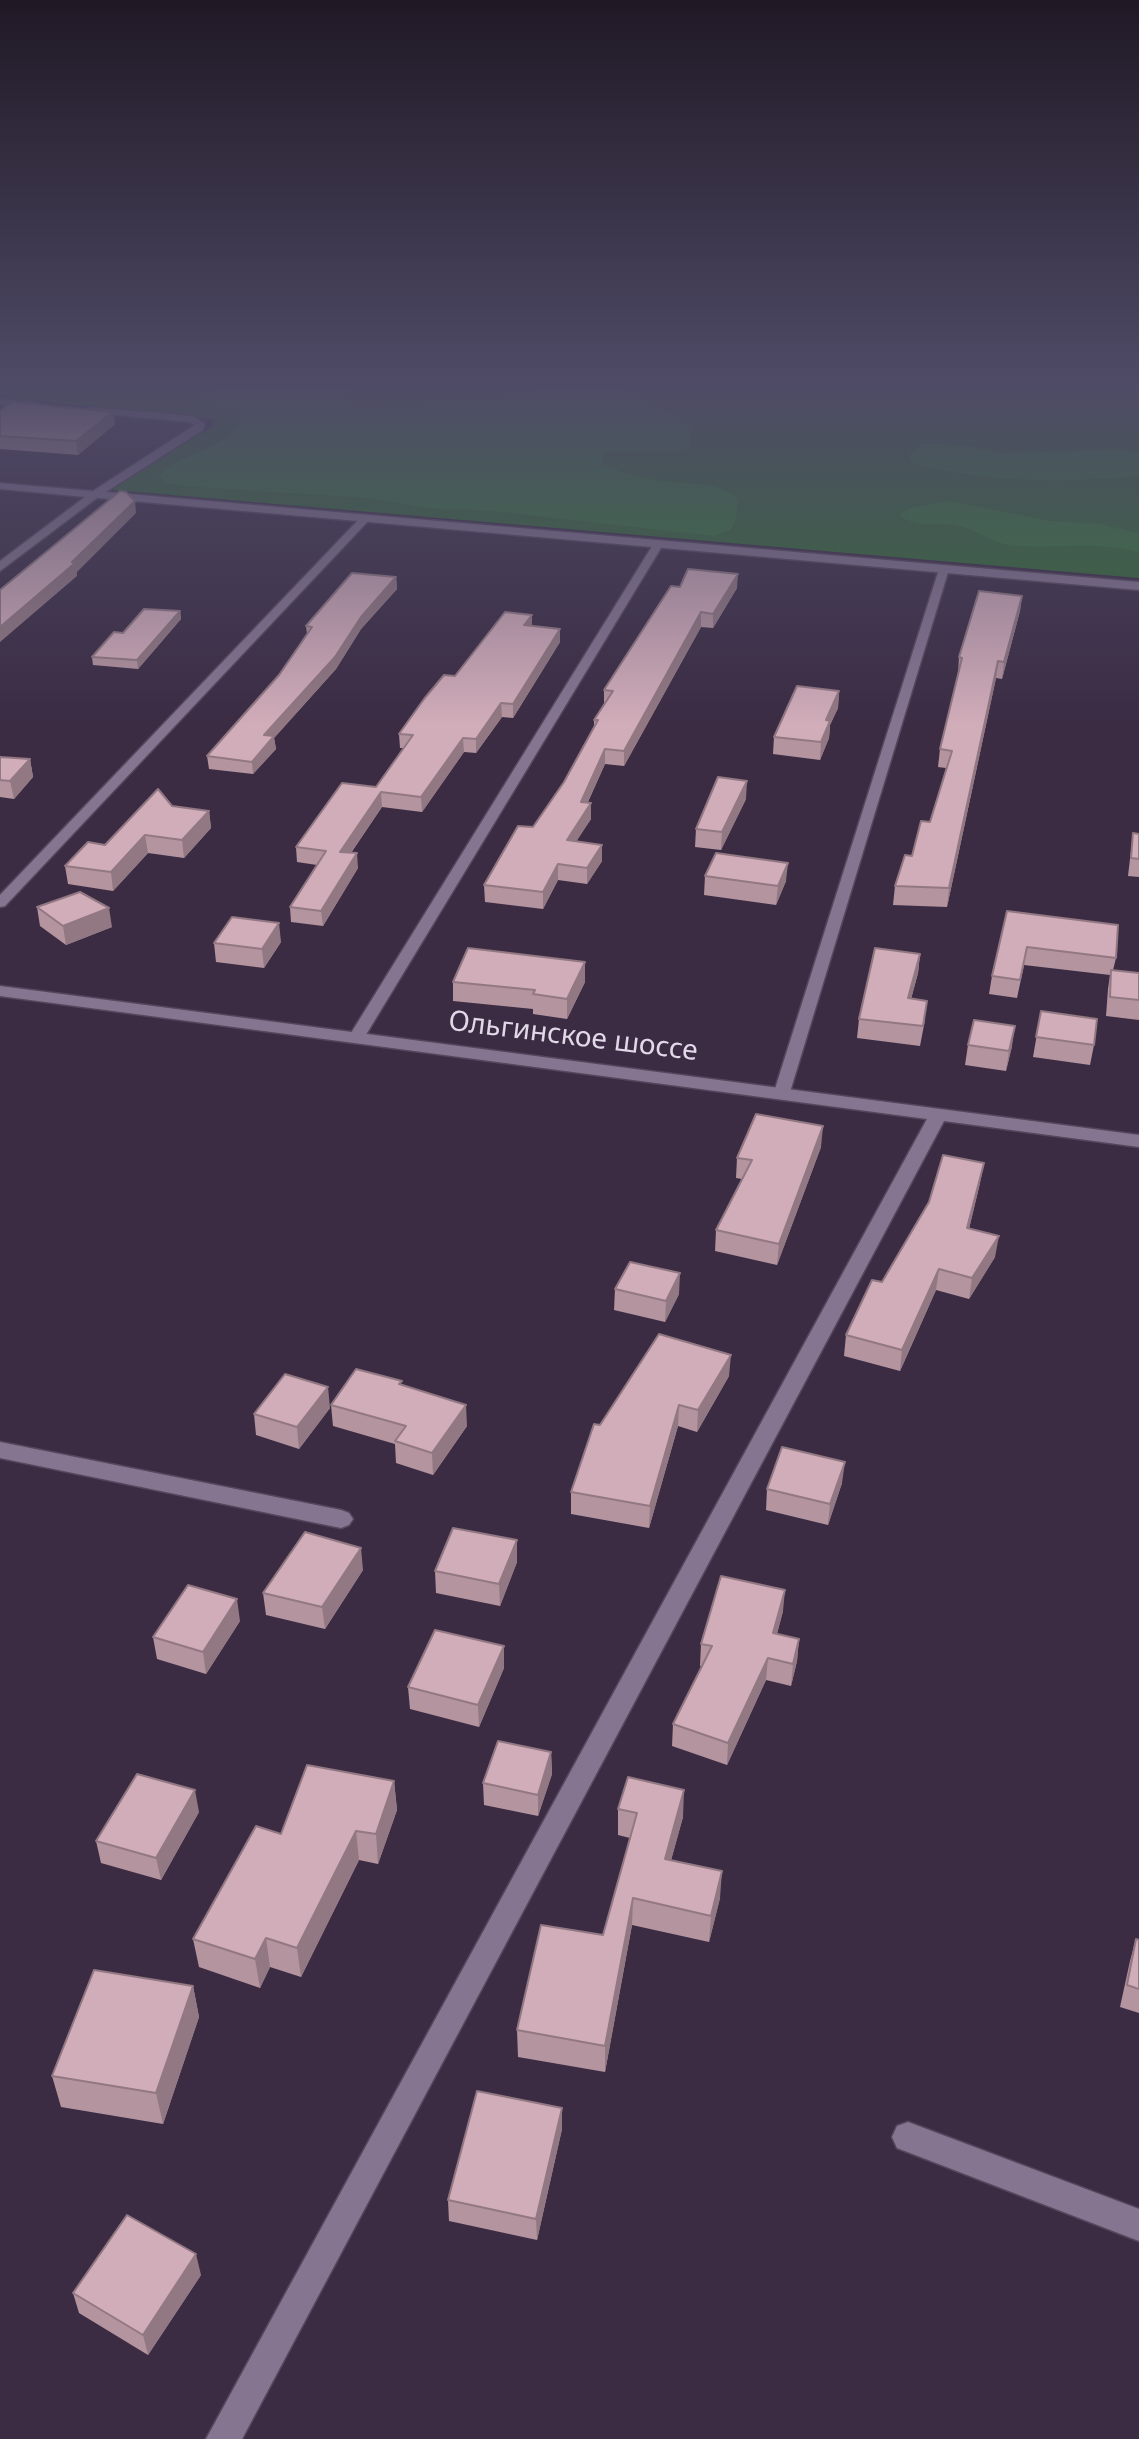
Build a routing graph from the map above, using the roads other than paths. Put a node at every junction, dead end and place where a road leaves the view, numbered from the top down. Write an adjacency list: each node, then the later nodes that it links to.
1 (92, 497): 6 (street)
2 (117, 497): 3 (street)
3 (367, 517): 4 (street); 10 (lane)
4 (659, 543): 8 (street); 12 (lane)
5 (0, 555): 6 (lane)
6 (14, 556): 7 (street)
7 (0, 567)
8 (944, 569): 9 (street); 13 (lane)
9 (1139, 586)
10 (0, 903)
11 (0, 991): 12 (street, Ольгинское шоссе)
12 (356, 1038): 13 (street, Ольгинское шоссе)
13 (782, 1092): 14 (street, Ольгинское шоссе)
14 (939, 1113): 15 (street, Ольгинское шоссе); 20 (street)
15 (1139, 1141)
16 (0, 1450): 17 (street)
17 (341, 1519)
18 (908, 2137): 19 (street)
19 (1139, 2225)
20 (223, 2439)

